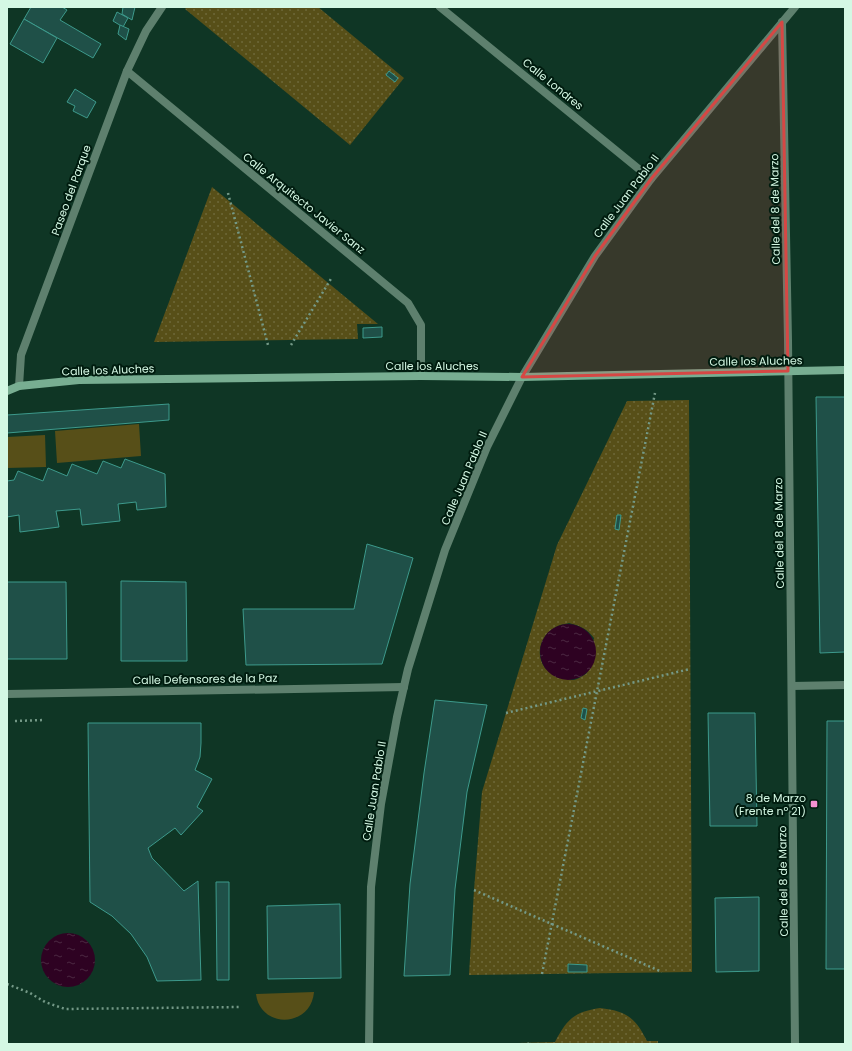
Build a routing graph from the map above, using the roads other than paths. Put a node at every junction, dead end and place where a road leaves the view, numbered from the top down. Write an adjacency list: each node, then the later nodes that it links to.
1 (162, 7): 5 (street, Paseo del Parque)
2 (440, 7): 6 (street, Calle Londres)
3 (795, 7): 4 (street, Calle Juan Pablo II)
4 (782, 22): 6 (street, Calle Juan Pablo II); 8 (street, Calle del 8 de Marzo)
5 (127, 71): 9 (street, Calle Arquitecto Javier Sanz); 11 (street, Paseo del Parque)
6 (651, 179): 10 (street, Calle Juan Pablo II)
7 (845, 370): 8 (street, Calle los Aluches)
8 (788, 371): 10 (street, Calle los Aluches); 15 (street, Calle del 8 de Marzo)
9 (421, 376): 10 (street, Calle los Aluches); 11 (street, Calle los Aluches)
10 (522, 377): 14 (street, Calle Juan Pablo II)
11 (19, 386): 12 (street, Calle los Aluches)
12 (7, 391)
13 (845, 685): 15 (street)
14 (404, 686): 16 (street, Calle Defensores de la Paz); 17 (street, Calle Juan Pablo II)
15 (792, 686): 18 (street, Calle del 8 de Marzo)
16 (7, 694)
17 (369, 1044)
18 (795, 1044)

